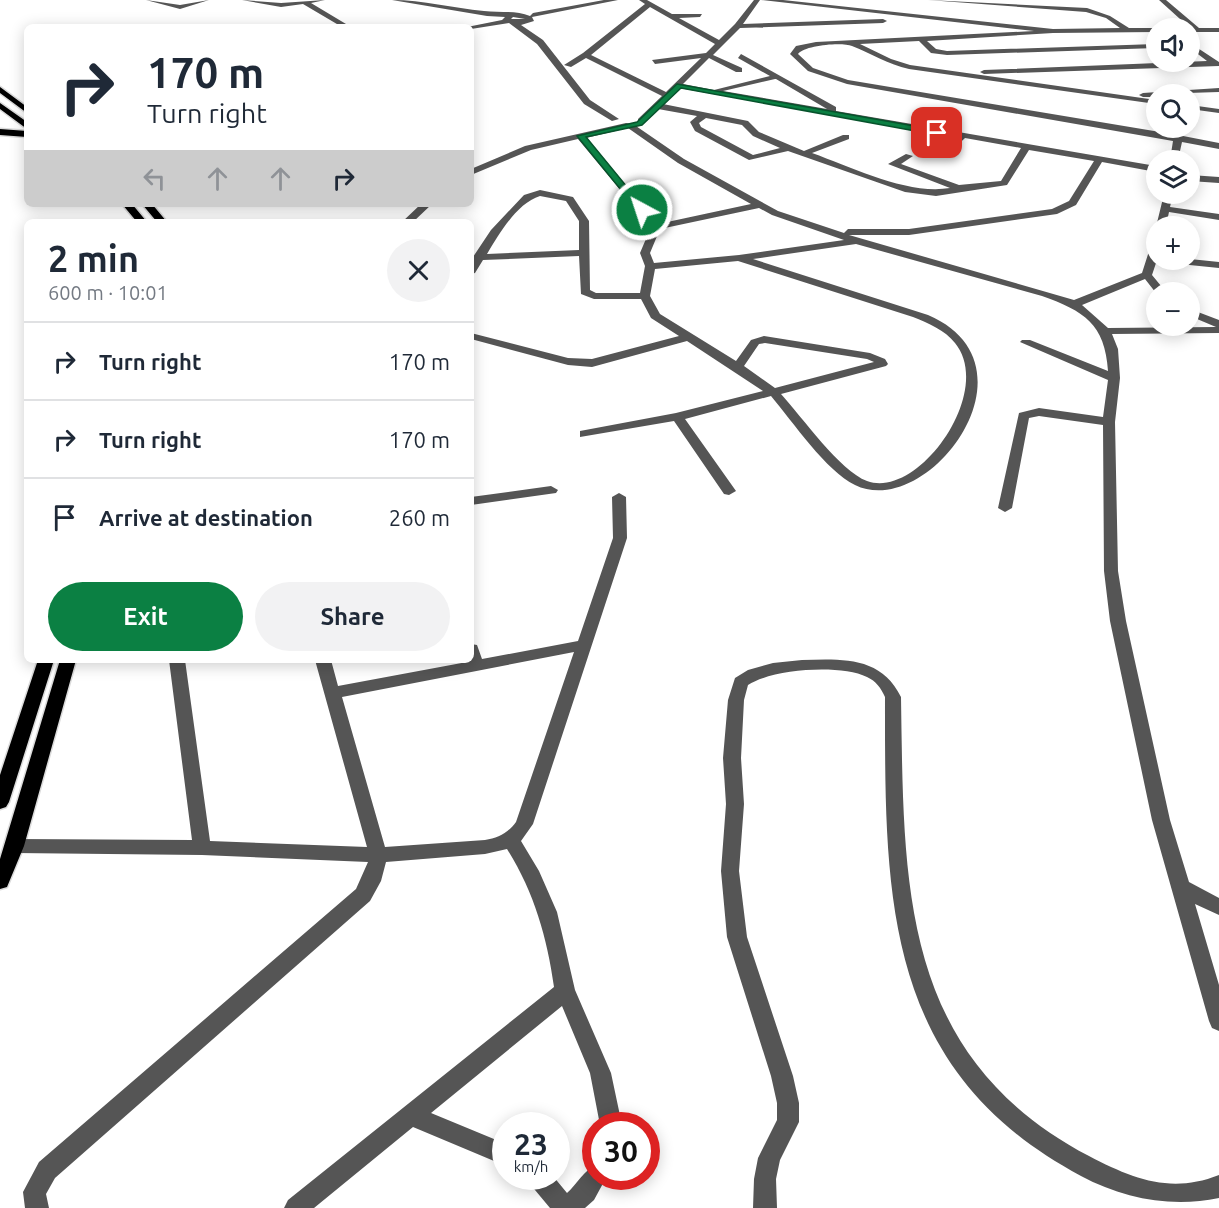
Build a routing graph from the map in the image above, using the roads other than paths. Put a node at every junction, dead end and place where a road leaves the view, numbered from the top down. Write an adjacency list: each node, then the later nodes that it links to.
1 (149, 0): 2 (street)
2 (206, 0)
3 (245, 0): 14 (street)
4 (322, 0): 14 (street)
5 (395, 0): 17 (street)
6 (441, 0): 17 (street)
7 (615, 0): 24 (street)
8 (757, 0): 27 (street)
9 (764, 0): 21 (street)
10 (931, 0): 18 (street)
11 (1082, 0): 18 (street)
12 (1162, 0): 22 (street)
13 (645, 2): 20 (street); 39 (street)
14 (305, 3): 25 (street)
15 (551, 3): 24 (street)
16 (542, 5): 23 (street)
17 (430, 6): 23 (street)
18 (1097, 12): 28 (street)
19 (700, 15): 20 (street)
20 (668, 16): 36 (street)
21 (912, 16): 27 (street); 32 (street)
22 (1181, 18)
23 (510, 19): 24 (street); 26 (street); 57 (street)
24 (533, 19)
25 (341, 24)
26 (474, 26)
27 (738, 26): 36 (street)
28 (1127, 30): 29 (street); 32 (street)
29 (1146, 30)
30 (1200, 30): 31 (street)
31 (1219, 30)
32 (1053, 31): 34 (street)
33 (545, 34): 44 (street)
34 (922, 40): 35 (street); 37 (street)
35 (850, 42): 47 (street); 73 (street)
36 (719, 43): 40 (street)
37 (1146, 46)
38 (1200, 52): 43 (street)
39 (586, 55): 44 (street); 54 (street)
40 (708, 55): 42 (street); 46 (street); 50 (street)
41 (741, 56): 48 (street)
42 (655, 62)
43 (1216, 62): 45 (street)
44 (568, 64): 68 (street)
45 (1010, 69): 47 (street); 49 (street)
46 (739, 70)
47 (964, 74): 49 (street)
48 (775, 77): 53 (street); 65 (street)
49 (1011, 82): 55 (street)
50 (680, 86): 53 (street); 54 (street)
51 (0, 89): 61 (main road)
52 (1219, 90): 55 (street)
53 (712, 91): 59 (street)
54 (669, 96): 58 (street)
55 (1131, 99): 56 (street)
56 (1146, 101)
57 (594, 107): 66 (street); 67 (street)
58 (657, 107): 64 (street); 68 (street)
59 (754, 107): 65 (street); 70 (street)
60 (1200, 108): 62 (street)
61 (24, 109)
62 (1219, 111)
63 (3, 114): 69 (main road)
64 (704, 115): 70 (street); 82 (street)
65 (843, 115): 78 (street)
66 (595, 117)
67 (615, 120): 68 (street); 75 (street)
68 (632, 120): 71 (street); 80 (street)
69 (24, 123)
70 (745, 123): 82 (street)
71 (590, 129): 75 (street); 76 (street); 80 (street)
72 (0, 132): 74 (main road)
73 (1146, 133)
74 (24, 134)
75 (568, 134): 89 (street)
76 (580, 136): 91 (street); 108 (street)
77 (846, 137): 86 (street)
78 (960, 137): 83 (street); 85 (street)
79 (1178, 138): 81 (street); 84 (street)
80 (659, 144): 96 (street)
81 (1219, 146)
82 (788, 148): 86 (street)
83 (1026, 148): 88 (street); 94 (street)
84 (1176, 150)
85 (946, 153)
86 (804, 154): 94 (street)
87 (909, 156): 94 (street)
88 (1099, 159): 90 (street); 110 (street)
89 (474, 163)
90 (1146, 167)
91 (474, 171)
92 (1200, 179): 93 (street)
93 (1219, 180)
94 (958, 188)
95 (1166, 204): 101 (street)
96 (759, 205): 108 (street); 109 (street)
97 (130, 207): 104 (main road)
98 (150, 207): 105 (main road)
99 (414, 207): 106 (street)
100 (424, 207): 107 (street)
101 (1165, 209): 102 (street); 103 (street)
102 (1163, 216)
103 (1219, 217)
104 (140, 219)
105 (160, 219)
106 (400, 219)
107 (410, 219)
108 (656, 227): 119 (street)
109 (823, 230): 110 (street); 111 (street)
110 (909, 231): 115 (street)
111 (858, 241): 114 (street); 115 (street)
112 (586, 253): 113 (street); 113 (street); 124 (street)
113 (478, 257): 117 (street)
114 (739, 258): 119 (street); 135 (street)
115 (931, 262): 125 (street)
116 (1200, 263): 118 (street)
117 (474, 265)
118 (1215, 265): 122 (street)
119 (650, 266): 124 (street)
120 (1149, 270): 121 (street)
121 (1146, 275): 123 (street); 125 (street)
122 (1219, 275)
123 (1152, 282)
124 (645, 296): 131 (street)
125 (1074, 304): 129 (street)
126 (1200, 316): 127 (street)
127 (1219, 324)
128 (1219, 330): 129 (street)
129 (1105, 331): 134 (street)
130 (474, 337): 131 (street)
131 (688, 337): 133 (street)
132 (1026, 342): 134 (street)
133 (738, 367): 135 (street); 135 (street)
134 (1114, 378): 137 (street)
135 (775, 394): 136 (street)
136 (677, 417): 138 (street); 140 (street)
137 (1109, 423): 143 (street); 158 (street)
138 (584, 434)
139 (551, 490): 142 (street)
140 (729, 491)
141 (619, 497): 144 (street)
142 (474, 501)
143 (1005, 508)
144 (583, 645): 145 (street); 153 (street)
145 (474, 656)
146 (45, 663): 152 (main road)
147 (67, 663): 154 (main road)
148 (177, 663): 155 (street)
149 (324, 663): 151 (street)
150 (447, 663): 151 (street)
151 (333, 693): 156 (street)
152 (0, 802)
153 (510, 839): 156 (street); 160 (street)
154 (15, 846): 155 (street); 157 (main road)
155 (202, 848): 156 (street)
156 (378, 855): 168 (street)
157 (0, 881)
158 (1181, 887): 159 (street); 161 (street)
159 (1219, 907)
160 (565, 991): 162 (street); 163 (street)
161 (1217, 1009)
162 (610, 1112)
163 (409, 1115): 164 (street); 169 (street)
164 (492, 1149)
165 (1219, 1186): 171 (street)
166 (551, 1190): 170 (street)
167 (587, 1190): 170 (street)
168 (37, 1208)
169 (296, 1208)
170 (567, 1208)
171 (765, 1208)

